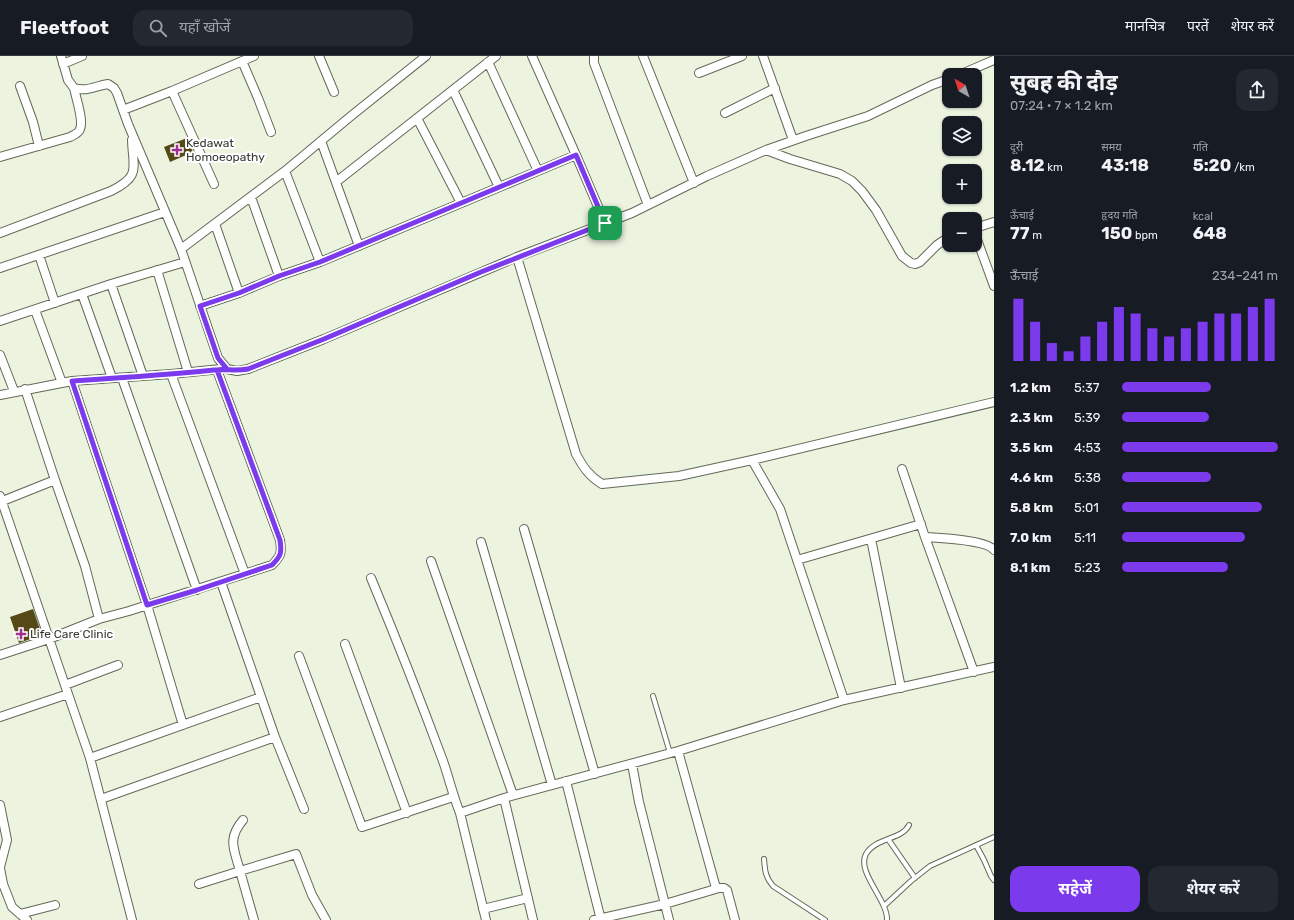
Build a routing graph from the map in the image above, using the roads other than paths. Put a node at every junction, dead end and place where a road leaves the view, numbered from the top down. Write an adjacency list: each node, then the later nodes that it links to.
1 (82, 56): 11 (street)
2 (254, 56): 13 (street)
3 (319, 56): 23 (street)
4 (426, 56): 30 (street)
5 (496, 56): 14 (street)
6 (532, 56): 33 (street)
7 (594, 56): 43 (street)
8 (643, 56): 38 (street)
9 (742, 56): 16 (street)
10 (763, 56): 20 (street)
11 (62, 60): 19 (street)
12 (994, 60): 15 (street)
13 (242, 61): 22 (street); 27 (street)
14 (488, 62): 21 (street); 35 (street)
15 (975, 68)
16 (699, 73)
17 (942, 81): 29 (street)
18 (20, 86): 31 (street)
19 (74, 88): 24 (street); 31 (street)
20 (775, 88): 25 (street); 29 (street)
21 (453, 90): 26 (street); 40 (street)
22 (172, 91): 24 (street); 39 (street)
23 (334, 92)
24 (123, 110): 28 (street)
25 (725, 113)
26 (417, 118): 37 (street); 42 (street)
27 (270, 132)
28 (132, 135): 44 (street); 49 (street)
29 (793, 140): 32 (street)
30 (321, 141): 36 (street); 37 (street)
31 (39, 146): 34 (street)
32 (766, 150): 38 (street); 50 (street)
33 (576, 155): 35 (street); 46 (street)
34 (0, 157)
35 (538, 170): 40 (street)
36 (285, 171): 41 (street); 57 (street)
37 (336, 182): 51 (street)
38 (694, 183): 43 (street)
39 (214, 184)
40 (499, 187): 42 (street)
41 (251, 197): 47 (street); 60 (street)
42 (461, 203): 51 (street)
43 (648, 205): 46 (street)
44 (165, 212): 52 (street); 54 (street)
45 (994, 222): 48 (street)
46 (605, 223): 55 (street)
47 (215, 224): 52 (street); 63 (street)
48 (982, 226)
49 (0, 233)
50 (942, 242)
51 (359, 246): 57 (street)
52 (181, 249): 56 (street)
53 (982, 252): 62 (street)
54 (39, 255): 58 (street); 65 (street)
55 (517, 257): 70 (street); 83 (street)
56 (185, 262): 59 (street); 66 (street)
57 (320, 262): 60 (street)
58 (0, 268)
59 (157, 270): 61 (street); 72 (street)
60 (279, 276): 63 (street)
61 (111, 284): 64 (street); 74 (street)
62 (994, 286)
63 (239, 293): 66 (street)
64 (82, 294): 65 (street); 75 (street)
65 (55, 303): 67 (street)
66 (200, 306): 70 (street)
67 (35, 310): 68 (street); 78 (street)
68 (0, 321)
69 (0, 355): 80 (street)
70 (227, 369): 71 (street)
71 (217, 370): 72 (street); 95 (street)
72 (188, 372): 73 (street)
73 (171, 374): 74 (street); 95 (street)
74 (142, 376): 76 (street)
75 (112, 378): 76 (street); 77 (street)
76 (122, 378): 98 (street)
77 (72, 381): 78 (street); 99 (street)
78 (62, 383): 79 (street)
79 (25, 389): 80 (street); 85 (street)
80 (14, 391): 81 (street)
81 (0, 395)
82 (994, 402): 83 (street)
83 (752, 460): 93 (street)
84 (902, 469): 87 (street)
85 (56, 480): 86 (street); 100 (street)
86 (1, 500): 101 (street)
87 (921, 524): 89 (street); 90 (street)
88 (524, 529): 121 (street)
89 (925, 537): 92 (street); 107 (street)
90 (871, 539): 93 (street); 109 (street)
91 (481, 542): 123 (street)
92 (994, 550)
93 (797, 560): 113 (street)
94 (431, 561): 124 (street)
95 (245, 574): 97 (street)
96 (371, 578): 125 (street)
97 (221, 582): 98 (street); 112 (street)
98 (197, 590): 99 (street)
99 (147, 605): 100 (street); 115 (street)
100 (98, 619): 101 (street)
101 (49, 638): 103 (street); 108 (street)
102 (346, 644): 130 (street)
103 (0, 655)
104 (298, 656): 130 (street)
105 (118, 665): 108 (street)
106 (994, 667): 107 (street)
107 (974, 672): 109 (street)
108 (65, 685): 110 (street)
109 (900, 688): 113 (street)
110 (68, 694): 114 (street); 119 (street)
111 (653, 696): 118 (lane)
112 (261, 697): 115 (street); 116 (street)
113 (844, 700): 117 (street)
114 (0, 717)
115 (183, 725): 119 (street)
116 (275, 737): 127 (street); 129 (street)
117 (678, 751): 118 (street); 144 (street)
118 (670, 753): 120 (street)
119 (90, 758): 127 (street)
120 (632, 764): 121 (street); 146 (street)
121 (595, 774): 122 (street)
122 (566, 781): 123 (street); 156 (street)
123 (552, 785): 124 (street)
124 (513, 796): 126 (street)
125 (453, 797): 130 (street); 131 (street)
126 (504, 798): 131 (street); 145 (street)
127 (101, 799): 151 (street)
128 (0, 809): 138 (street)
129 (304, 809)
130 (407, 813)
131 (460, 813): 149 (street)
132 (243, 820): 139 (street)
133 (909, 825): 135 (lane)
134 (994, 837): 136 (lane)
135 (888, 839): 140 (lane); 148 (lane)
136 (976, 845): 140 (lane); 141 (lane)
137 (764, 859): 159 (lane)
138 (0, 867): 142 (street)
139 (240, 871): 143 (street); 152 (street); 153 (street)
140 (915, 878): 148 (lane)
141 (994, 880)
142 (1, 884): 150 (street)
143 (199, 884)
144 (716, 888): 146 (street); 158 (street)
145 (528, 898): 149 (street); 155 (street)
146 (665, 904): 156 (street); 157 (street)
147 (55, 905): 150 (street)
148 (884, 906): 160 (lane)
149 (483, 909): 154 (street)
150 (23, 917)
151 (132, 920)
152 (254, 920)
153 (326, 920)
154 (486, 920)
155 (534, 920)
156 (598, 920)
157 (669, 920)
158 (735, 920)
159 (824, 920)
160 (887, 920)

